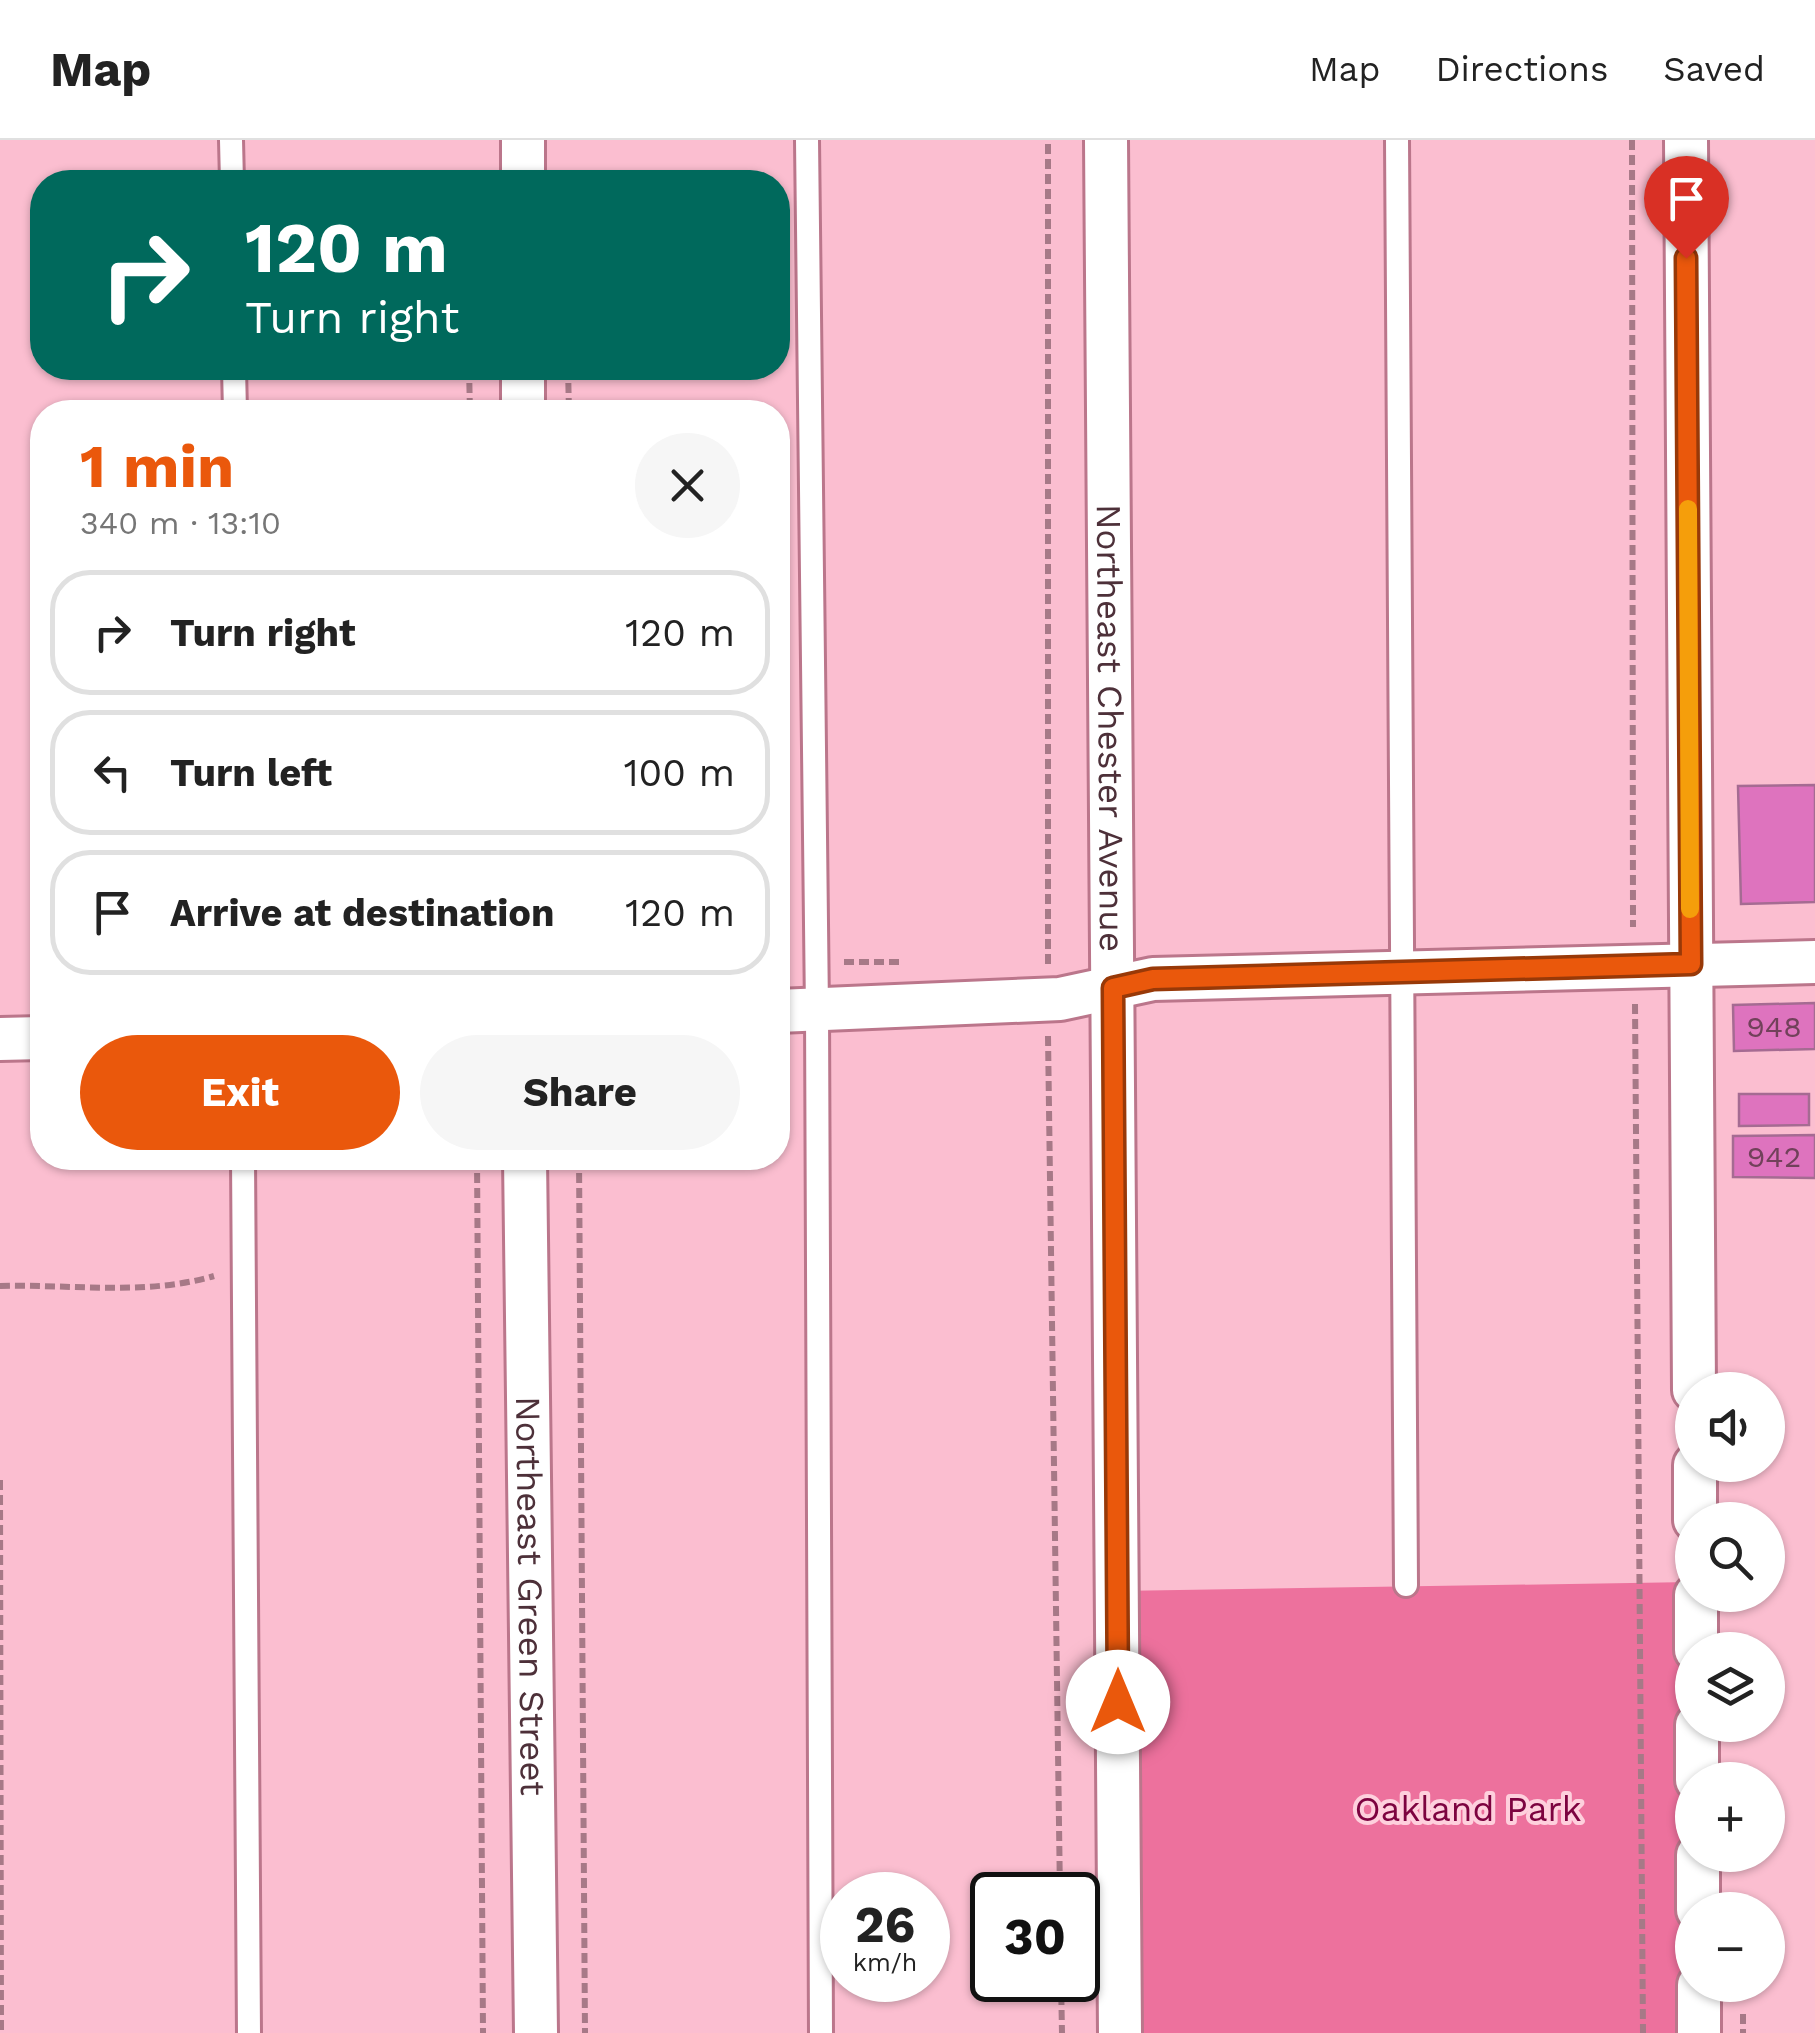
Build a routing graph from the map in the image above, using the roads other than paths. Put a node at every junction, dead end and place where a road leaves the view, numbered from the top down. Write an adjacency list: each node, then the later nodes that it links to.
1 (232, 140): 7 (lane)
2 (523, 140): 8 (street)
3 (806, 140): 13 (lane)
4 (1106, 140): 12 (street, Northeast Chester Avenue)
5 (1398, 140): 11 (lane)
6 (1686, 140): 10 (street)
7 (232, 170)
8 (523, 170)
9 (1815, 962): 10 (street)
10 (1691, 964): 11 (street); 18 (street)
11 (1402, 972): 12 (street); 19 (lane)
12 (1113, 988): 13 (street); 24 (street, Northeast Chester Avenue)
13 (797, 1010): 23 (lane)
14 (30, 1038): 15 (street)
15 (0, 1039)
16 (243, 1170): 21 (lane)
17 (525, 1170): 22 (street, Northeast Green Street)
18 (1694, 1372)
19 (1406, 1585)
20 (1698, 2002): 25 (street)
21 (249, 2033)
22 (536, 2033)
23 (821, 2033)
24 (1120, 2033)
25 (1699, 2033)

